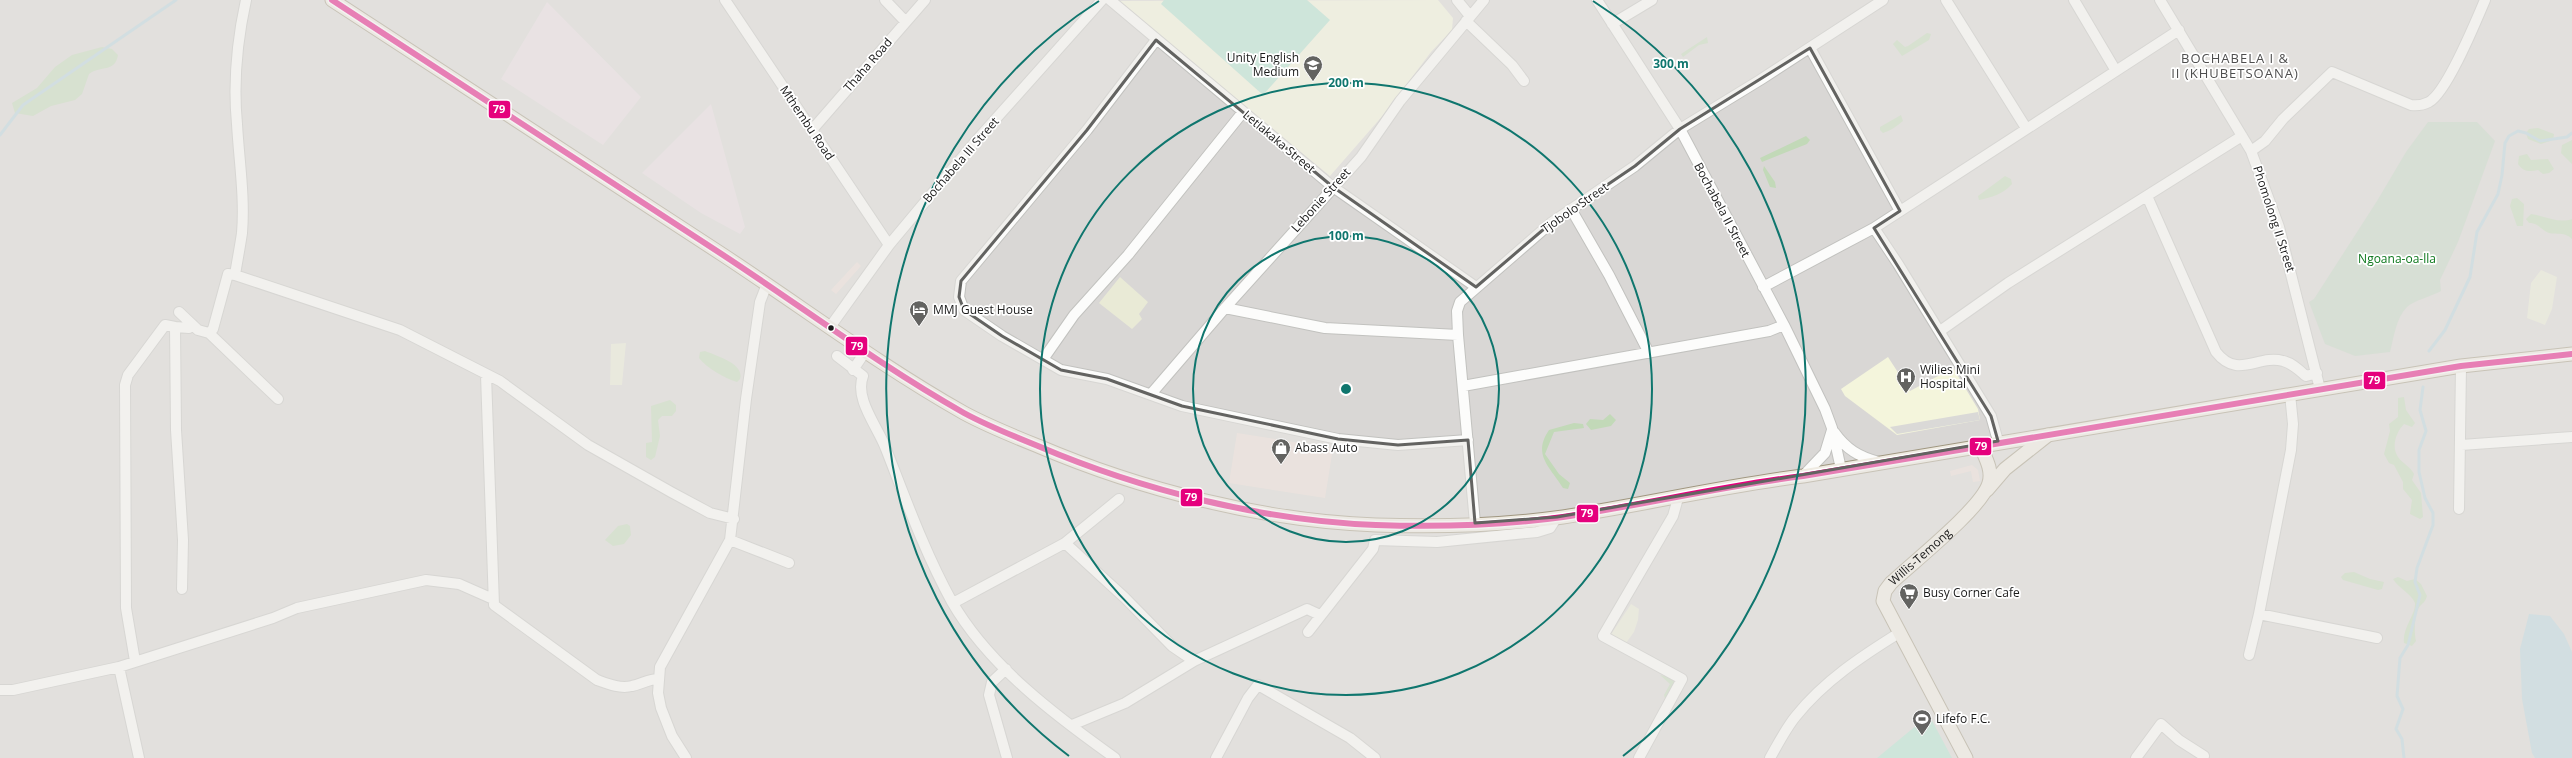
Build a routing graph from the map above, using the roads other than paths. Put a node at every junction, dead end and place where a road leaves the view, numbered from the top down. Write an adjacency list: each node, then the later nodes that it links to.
1 (246, 0): 37 (street)
2 (332, 0): 38 (main road)
3 (725, 0): 28 (street, Mthembu Road)
4 (885, 0): 18 (street)
5 (925, 0): 18 (street, Thaha Road)
6 (1110, 0): 21 (street, Letlakaka Street)
7 (1457, 0): 17 (street)
8 (1484, 0): 17 (street, Lebonie Street)
9 (1597, 0): 19 (street, Bochabela II Street)
10 (1652, 0): 19 (street)
11 (1883, 0): 22 (street, Tjobolo Street)
12 (1946, 0): 26 (street)
13 (2074, 0): 23 (street)
14 (2160, 0): 20 (street, Phomolong II Street)
15 (2485, 0): 30 (street)
16 (1099, 1): 36 (street, Bochabela III Street)
17 (1468, 19): 24 (street); 31 (street, Lebonie Street)
18 (905, 21): 28 (street, Thaha Road)
19 (1612, 24): 27 (street, Bochabela II Street)
20 (2179, 30): 23 (street); 29 (street, Phomolong II Street)
21 (1156, 40): 25 (street, Letlakaka Street); 54 (street)
22 (1810, 48): 27 (street, Tjobolo Street); 34 (street)
23 (2116, 71): 26 (street)
24 (1524, 82)
25 (1243, 112): 31 (street, Letlakaka Street); 54 (street)
26 (2026, 128): 34 (street)
27 (1680, 129): 33 (street, Tjobolo Street); 39 (street, Bochabela II Street)
28 (812, 130): 36 (street, Mthembu Road)
29 (2242, 136): 30 (street, Phomolong II Street); 32 (street)
30 (2251, 151): 57 (street, Phomolong II Street)
31 (1332, 188): 40 (street, Letlakaka Street); 41 (street, Lebonie Street)
32 (2147, 196): 47 (street); 57 (street)
33 (1571, 209): 40 (street, Tjobolo Street); 51 (street)
34 (1900, 211): 35 (street)
35 (1874, 228): 39 (street); 47 (street)
36 (889, 245): 46 (street, Bochabela III Street)
37 (235, 275): 48 (street); 58 (street)
38 (767, 284): 46 (main road); 79 (street)
39 (1763, 286): 44 (street, Bochabela II Street)
40 (1476, 288): 49 (street, Tjobolo Street)
41 (1224, 308): 49 (street); 61 (street, Lebonie Street)
42 (179, 312): 43 (street)
43 (193, 325): 45 (street); 48 (street)
44 (1784, 326): 51 (street); 64 (street, Bochabela II Street)
45 (175, 327): 84 (street); 93 (street)
46 (830, 327): 50 (main road)
47 (1940, 331): 68 (street)
48 (209, 333): 63 (street)
49 (1458, 335): 59 (street, Tjobolo Street)
50 (865, 352): 56 (street); 80 (main road)
51 (1649, 353): 59 (street)
52 (2572, 354): 55 (main road)
53 (837, 356): 56 (street)
54 (1044, 358): 61 (street)
55 (2461, 366): 60 (main road); 70 (street)
56 (854, 370): 86 (street)
57 (2317, 373): 60 (street, Phomolong II Street)
58 (486, 375): 79 (street); 85 (street)
59 (1463, 386): 67 (street, Tjobolo Street)
60 (2320, 389): 62 (main road)
61 (1151, 394): 67 (street)
62 (2290, 394): 65 (main road); 87 (street)
63 (278, 399)
64 (1832, 428): 71 (street, Bochabela II Street); 72 (street, Bochabela II Street); 73 (street)
65 (2050, 434): 68 (main road); 74 (main road)
66 (2572, 437): 70 (street)
67 (1468, 440): 80 (street, Tjobolo Street)
68 (1998, 441): 69 (main road)
69 (1980, 445): 71 (main road); 74 (main road, Willis-Temong)
70 (2461, 445): 77 (street)
71 (1880, 462): 72 (main road)
72 (1841, 469): 73 (main road)
73 (1802, 476): 75 (main road)
74 (1985, 491): 90 (main road, Willis-Temong)
75 (1678, 498): 78 (main road); 107 (street)
76 (1119, 500): 82 (street)
77 (2459, 509)
78 (1557, 518): 80 (main road); 88 (street)
79 (734, 519): 81 (street)
80 (1475, 523)
81 (730, 540): 83 (street); 97 (street)
82 (1065, 543): 86 (street); 94 (street)
83 (789, 563)
84 (182, 589)
85 (494, 599): 93 (street); 97 (street)
86 (953, 603): 96 (street)
87 (2259, 614): 91 (street); 92 (street)
88 (1320, 615): 89 (street); 94 (street)
89 (1308, 632)
90 (1899, 632): 108 (street); 109 (main road, Willis-Temong)
91 (2377, 638)
92 (2249, 655)
93 (135, 661): 95 (street)
94 (1194, 661): 99 (street)
95 (119, 667): 98 (street); 101 (street)
96 (1006, 669): 99 (street); 103 (street)
97 (659, 679): 102 (street)
98 (0, 690)
99 (1072, 725): 104 (street)
100 (2204, 756): 110 (street)
101 (139, 758)
102 (686, 758)
103 (1007, 758)
104 (1115, 758)
105 (1216, 758): 106 (street)
106 (1375, 758)
107 (1639, 758)
108 (1770, 758)
109 (1966, 758)
110 (2136, 758)

